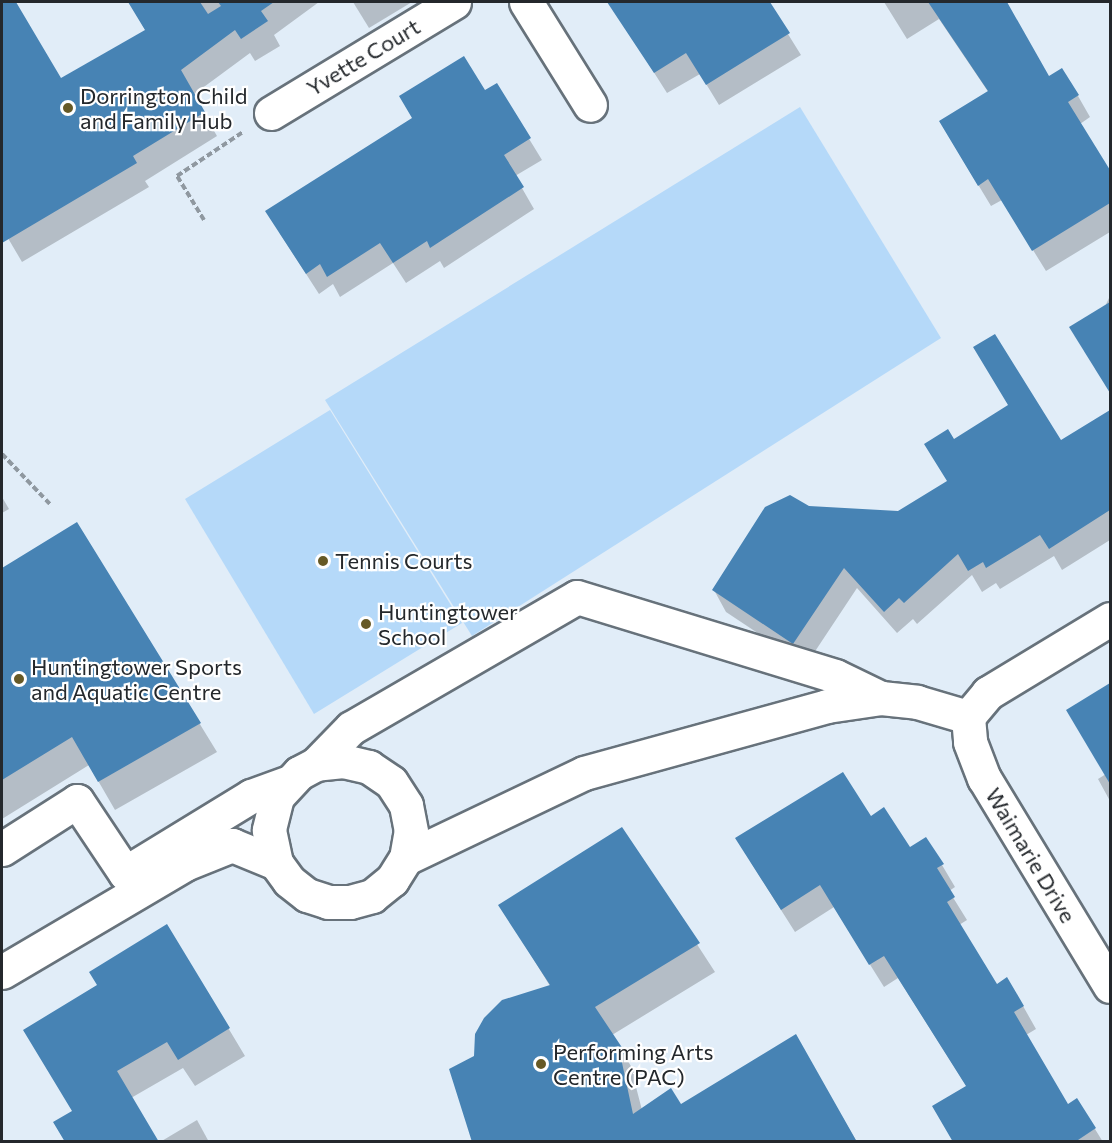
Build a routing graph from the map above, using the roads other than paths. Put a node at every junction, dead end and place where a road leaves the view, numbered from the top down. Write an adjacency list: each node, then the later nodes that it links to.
1 (454, 2): 4 (street, Yvette Court)
2 (526, 2): 3 (street)
3 (590, 105)
4 (271, 113)
5 (1110, 619): 7 (street)
6 (881, 698): 7 (street); 8 (street); 11 (street)
7 (968, 717): 14 (street, Waimarie Drive)
8 (316, 764): 9 (street); 11 (street)
9 (287, 783): 10 (street); 12 (street)
10 (2, 849)
11 (406, 858): 12 (street)
12 (276, 863): 13 (street)
13 (2, 972)
14 (1110, 986)

